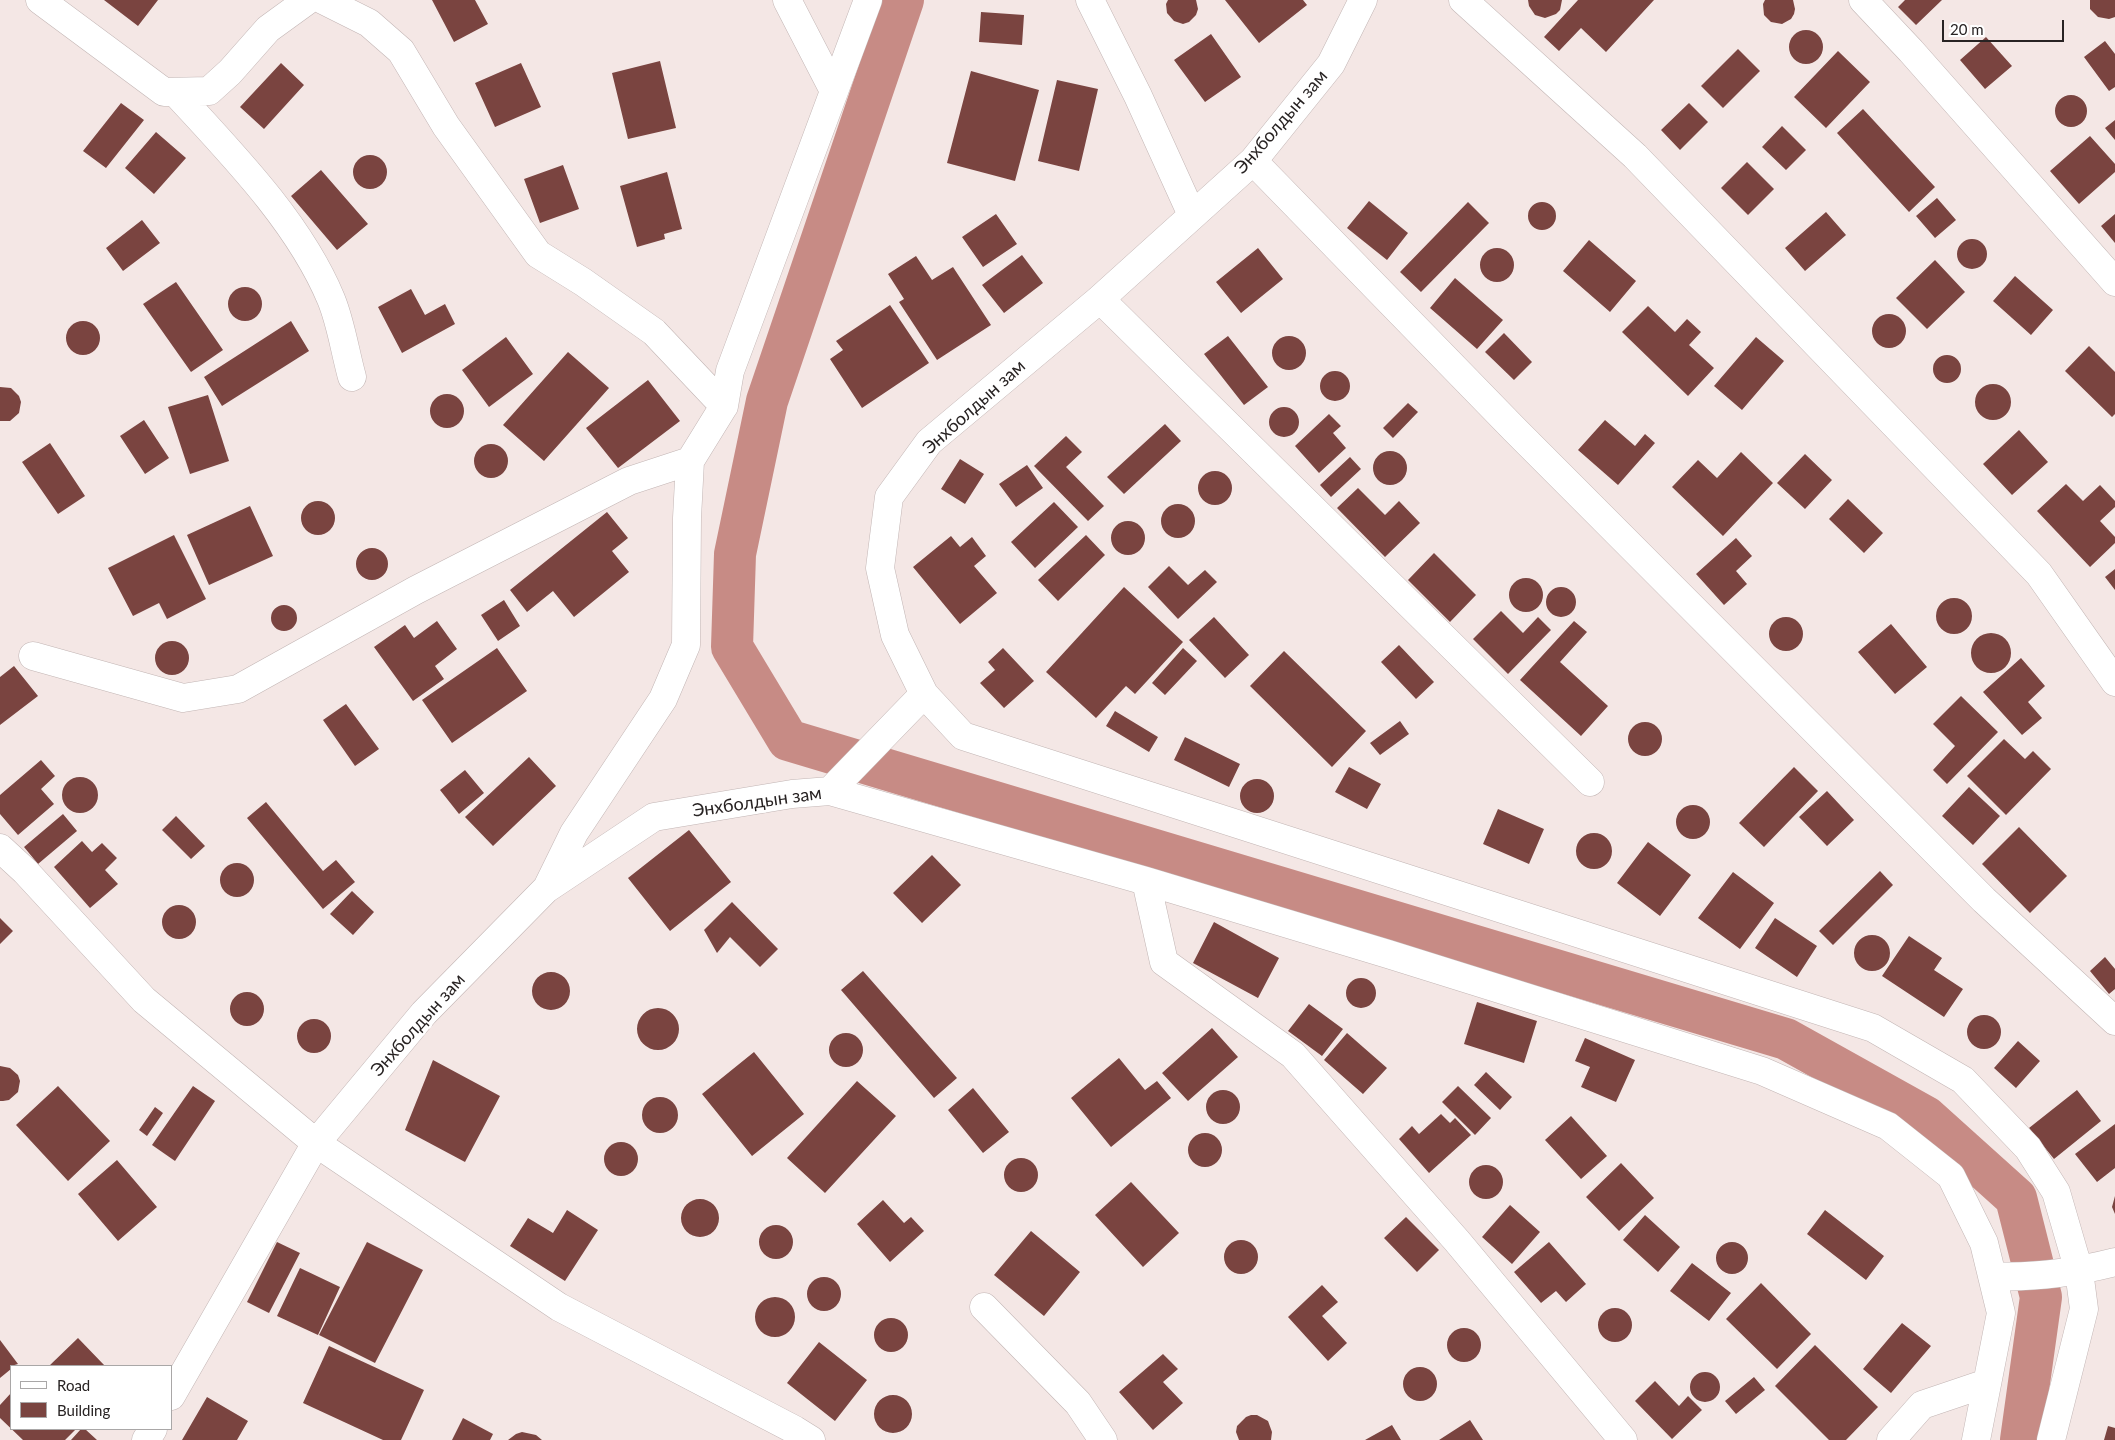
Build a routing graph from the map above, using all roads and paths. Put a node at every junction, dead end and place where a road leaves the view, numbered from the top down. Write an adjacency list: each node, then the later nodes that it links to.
1 (40, 0): 11 (street)
2 (308, 0): 11 (street)
3 (323, 0): 17 (street)
4 (787, 0): 10 (street)
5 (868, 0): 10 (street)
6 (1090, 0): 13 (street)
7 (1363, 0): 12 (street, Энхболдын зам)
8 (1463, 0): 20 (street)
9 (1863, 0): 14 (street)
10 (833, 89): 17 (street)
11 (175, 92): 16 (street)
12 (1253, 161): 13 (street, Энхболдын зам); 27 (street)
13 (1192, 215): 15 (street, Энхболдын зам)
14 (2115, 282)
15 (1100, 299): 21 (street, Энхболдын зам); 22 (street)
16 (352, 377)
17 (724, 406): 18 (street)
18 (690, 461): 19 (street); 26 (street)
19 (33, 656)
20 (2115, 682)
21 (924, 694): 23 (street, Энхболдын зам); 30 (street)
22 (1590, 782)
23 (830, 791): 25 (street); 26 (street, Энхболдын зам)
24 (0, 848): 28 (street)
25 (1146, 881): 31 (street); 37 (street)
26 (546, 889): 28 (street, Энхболдын зам)
27 (2115, 1021)
28 (316, 1143): 34 (street, Энхболдын зам); 35 (street)
29 (2115, 1262): 30 (street)
30 (2074, 1271): 31 (street); 40 (street)
31 (2000, 1276): 33 (street)
32 (984, 1307): 36 (street)
33 (1987, 1383): 38 (street); 39 (street)
34 (172, 1394)
35 (811, 1440)
36 (1103, 1440)
37 (1624, 1440)
38 (1891, 1440)
39 (1976, 1440)
40 (2051, 1440)

